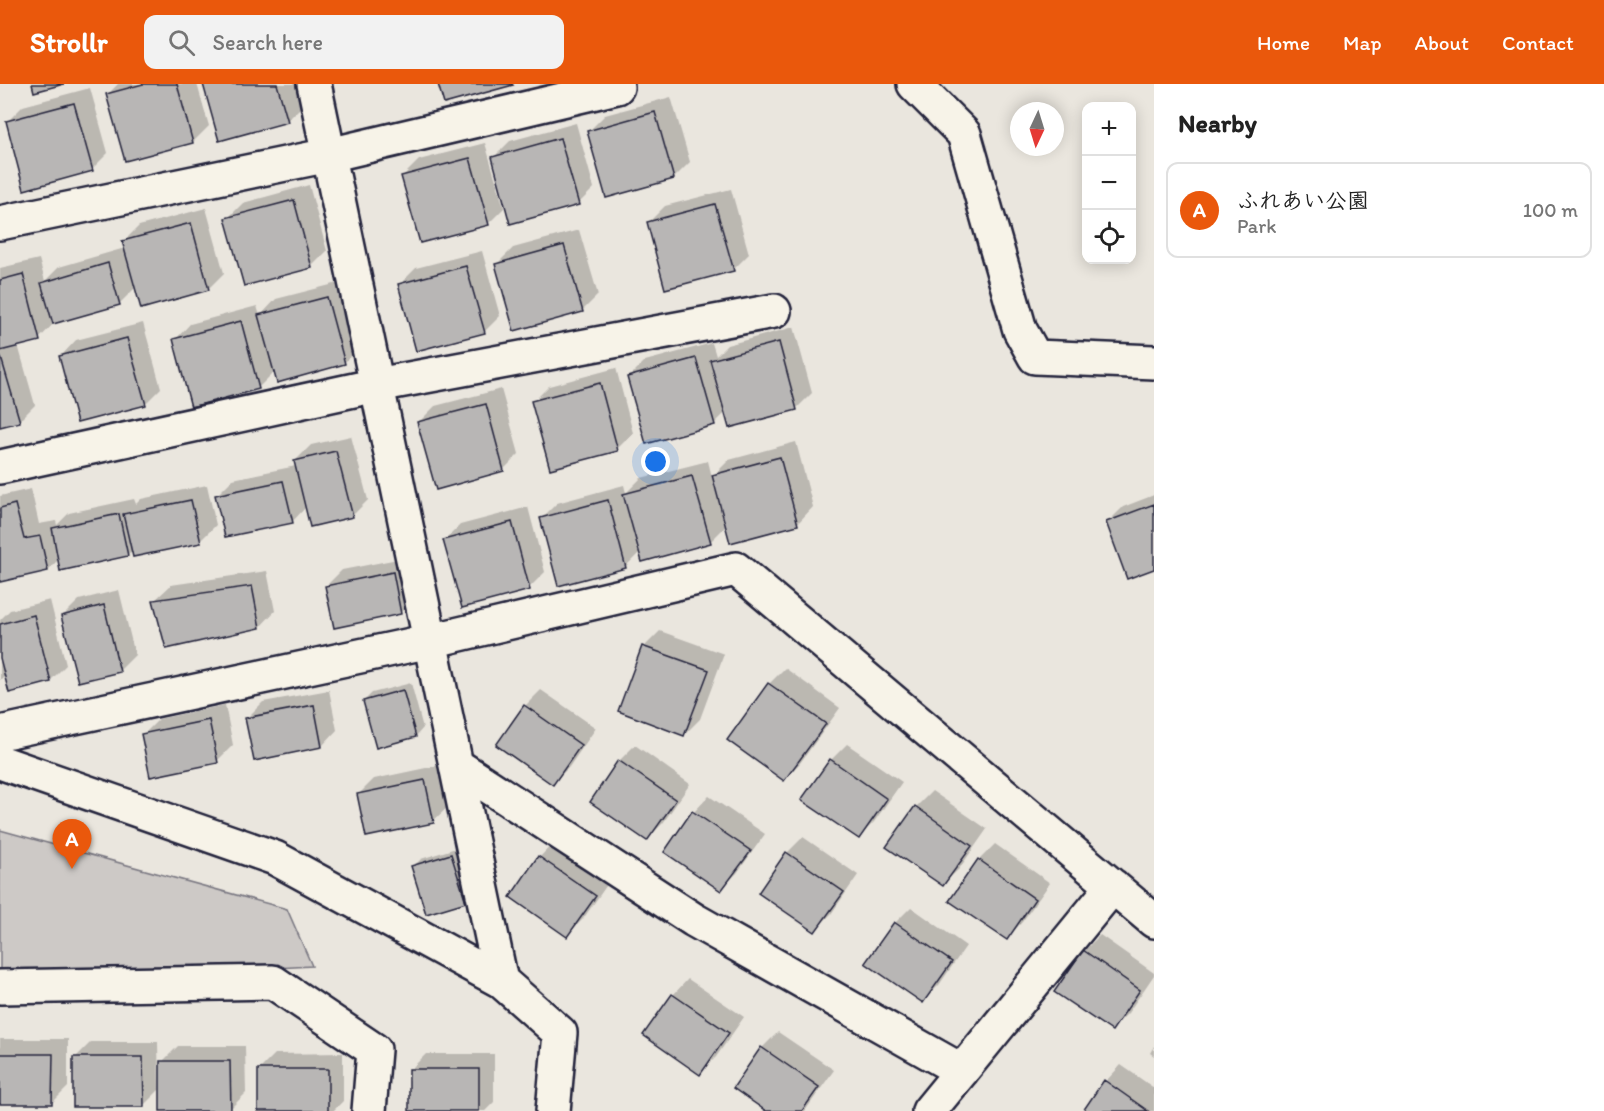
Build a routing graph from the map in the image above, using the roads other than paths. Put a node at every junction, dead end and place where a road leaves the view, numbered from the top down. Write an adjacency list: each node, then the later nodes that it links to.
1 (314, 84): 4 (street)
2 (914, 84): 7 (street)
3 (617, 87): 4 (street)
4 (329, 155): 5 (street); 8 (street)
5 (0, 223)
6 (774, 311): 8 (street)
7 (1154, 362)
8 (377, 386): 9 (street); 10 (street)
9 (0, 467)
10 (430, 642): 11 (street); 13 (street); 14 (street)
11 (0, 733)
12 (0, 762): 16 (street)
13 (456, 765): 16 (street); 18 (street)
14 (1113, 886): 15 (street); 18 (street)
15 (1154, 921)
16 (501, 981): 20 (street)
17 (0, 987): 19 (street)
18 (962, 1071): 21 (street)
19 (369, 1111)
20 (553, 1111)
21 (929, 1111)

